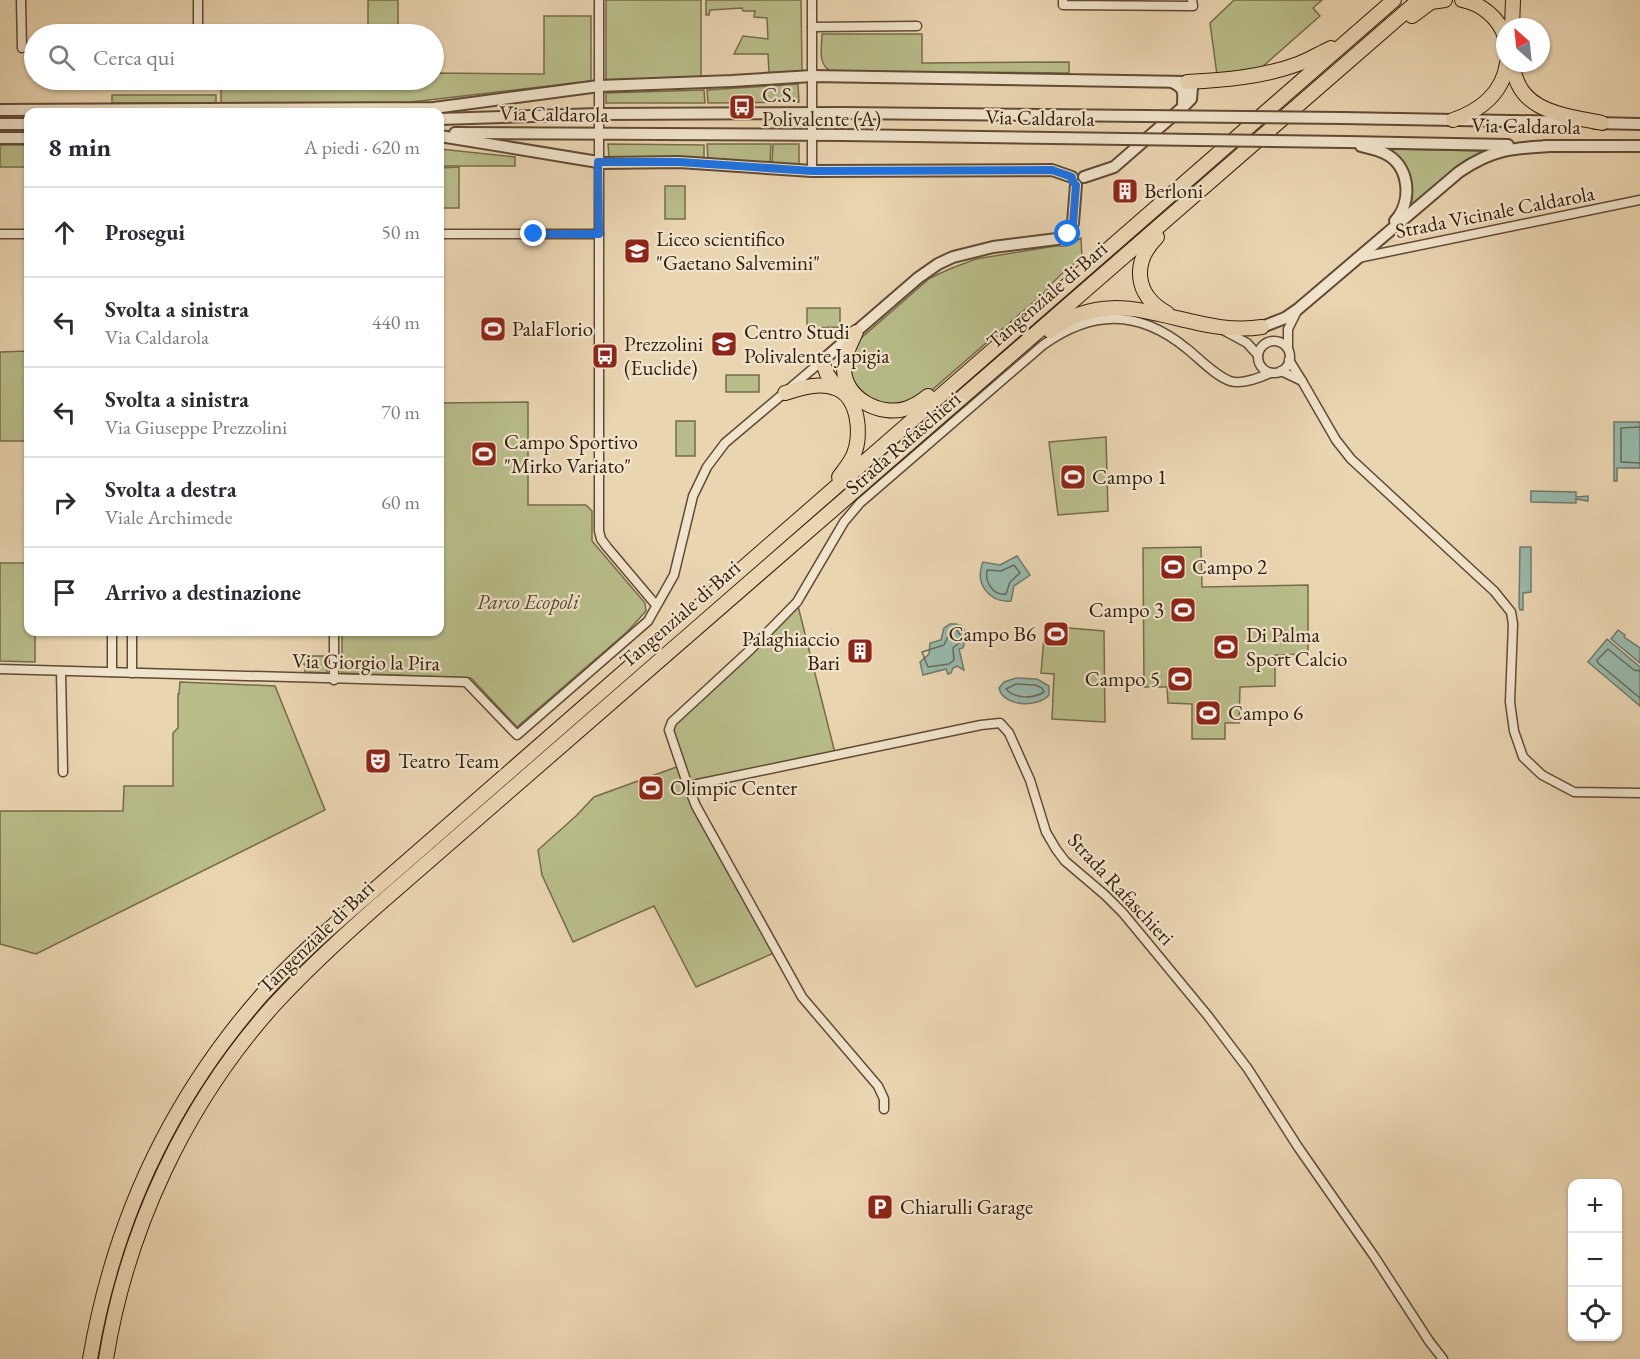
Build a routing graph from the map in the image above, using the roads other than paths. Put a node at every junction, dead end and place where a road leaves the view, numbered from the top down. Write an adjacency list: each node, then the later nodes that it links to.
1 (21, 0): 19 (street)
2 (198, 0): 14 (street)
3 (599, 0): 25 (street)
4 (812, 0): 16 (street)
5 (1063, 0): 6 (street)
6 (1192, 0)
7 (1394, 0): 17 (highway, Tangenziale di Bari)
8 (1419, 0): 18 (highway, Tangenziale di Bari)
9 (1445, 0): 18 (highway)
10 (1462, 0): 13 (highway)
11 (1513, 0): 12 (highway)
12 (1512, 18)
13 (1496, 21)
14 (198, 24)
15 (917, 26): 16 (street)
16 (812, 27): 22 (street)
17 (1349, 39): 24 (highway); 67 (highway, Tangenziale di Bari)
18 (1365, 47): 52 (highway, Tangenziale di Bari)
19 (22, 48)
20 (1505, 72): 35 (highway)
21 (1515, 72): 36 (highway)
22 (812, 76): 23 (street, Via Caldarola); 25 (street, Via Caldarola); 31 (street)
23 (1171, 81): 24 (street, Via Caldarola); 26 (street)
24 (1187, 82): 26 (street)
25 (600, 86): 27 (street, Via Caldarola); 32 (street)
26 (1183, 107): 51 (street)
27 (434, 108)
28 (0, 110): 29 (street, Via Caldarola)
29 (24, 110)
30 (444, 111): 33 (street, Via Caldarola)
31 (813, 112): 32 (street, Via Caldarola); 35 (street, Via Caldarola, bridge); 43 (street)
32 (599, 114): 33 (street, Via Caldarola); 41 (street)
33 (469, 118): 34 (street, Via Caldarola)
34 (444, 119)
35 (1453, 120): 36 (street, Via Caldarola)
36 (1602, 123): 39 (street, Via Caldarola)
37 (0, 124): 38 (street)
38 (24, 124)
39 (1640, 124)
40 (444, 134): 41 (street, Via Caldarola)
41 (599, 134): 43 (street, Via Caldarola); 49 (street)
42 (444, 135): 49 (street, Via Caldarola)
43 (812, 136): 46 (street, Via Caldarola, bridge); 50 (street)
44 (0, 138): 45 (street)
45 (24, 138)
46 (1346, 142): 47 (street, Via Caldarola); 58 (street)
47 (1551, 146): 48 (street, Via Caldarola); 58 (street)
48 (1640, 146)
49 (598, 162): 50 (street, Via Caldarola); 57 (street)
50 (812, 171): 51 (street, Via Caldarola)
51 (1078, 180): 64 (street)
52 (1193, 198): 61 (highway); 71 (highway, Tangenziale di Bari)
53 (1640, 200): 59 (street, Strada Vicinale Caldarola)
54 (0, 234): 55 (street)
55 (24, 234)
56 (444, 234): 57 (street)
57 (599, 234): 79 (street)
58 (1379, 239): 59 (street)
59 (1358, 258): 60 (street)
60 (1298, 309): 63 (street); 66 (street)
61 (1174, 316): 62 (highway); 71 (highway)
62 (1214, 326): 63 (highway); 68 (street)
63 (1262, 327): 65 (street); 68 (street)
64 (856, 332): 70 (street); 76 (highway)
65 (1274, 342): 66 (street); 68 (street)
66 (1288, 350): 69 (street)
67 (991, 351): 76 (highway); 78 (highway, Tangenziale di Bari)
68 (1259, 355): 73 (street); 74 (street)
69 (1289, 360): 72 (street); 75 (street)
70 (822, 361): 76 (highway); 77 (street)
71 (1000, 363): 93 (highway, Tangenziale di Bari)
72 (1281, 371): 73 (street); 75 (street)
73 (1270, 373): 74 (street)
74 (1241, 381): 89 (street, Strada Rafaschieri)
75 (1302, 381): 90 (street)
76 (841, 382): 77 (highway); 78 (highway)
77 (785, 393): 79 (street)
78 (828, 494): 92 (highway, Tangenziale di Bari)
79 (656, 605): 87 (street, Via Giorgio la Pira)
80 (112, 636): 85 (street)
81 (132, 636): 86 (street)
82 (334, 636): 87 (street)
83 (0, 669): 84 (street, Via Giorgio la Pira)
84 (61, 671): 85 (street, Via Giorgio la Pira); 88 (street)
85 (112, 672): 86 (street, Via Giorgio la Pira)
86 (132, 673): 87 (street, Via Giorgio la Pira)
87 (334, 680)
88 (63, 771)
89 (688, 786): 91 (street, Strada Rafaschieri); 94 (street, Strada Rafaschieri)
90 (1640, 793)
91 (884, 1109)
92 (90, 1359)
93 (106, 1359)
94 (1443, 1359)

